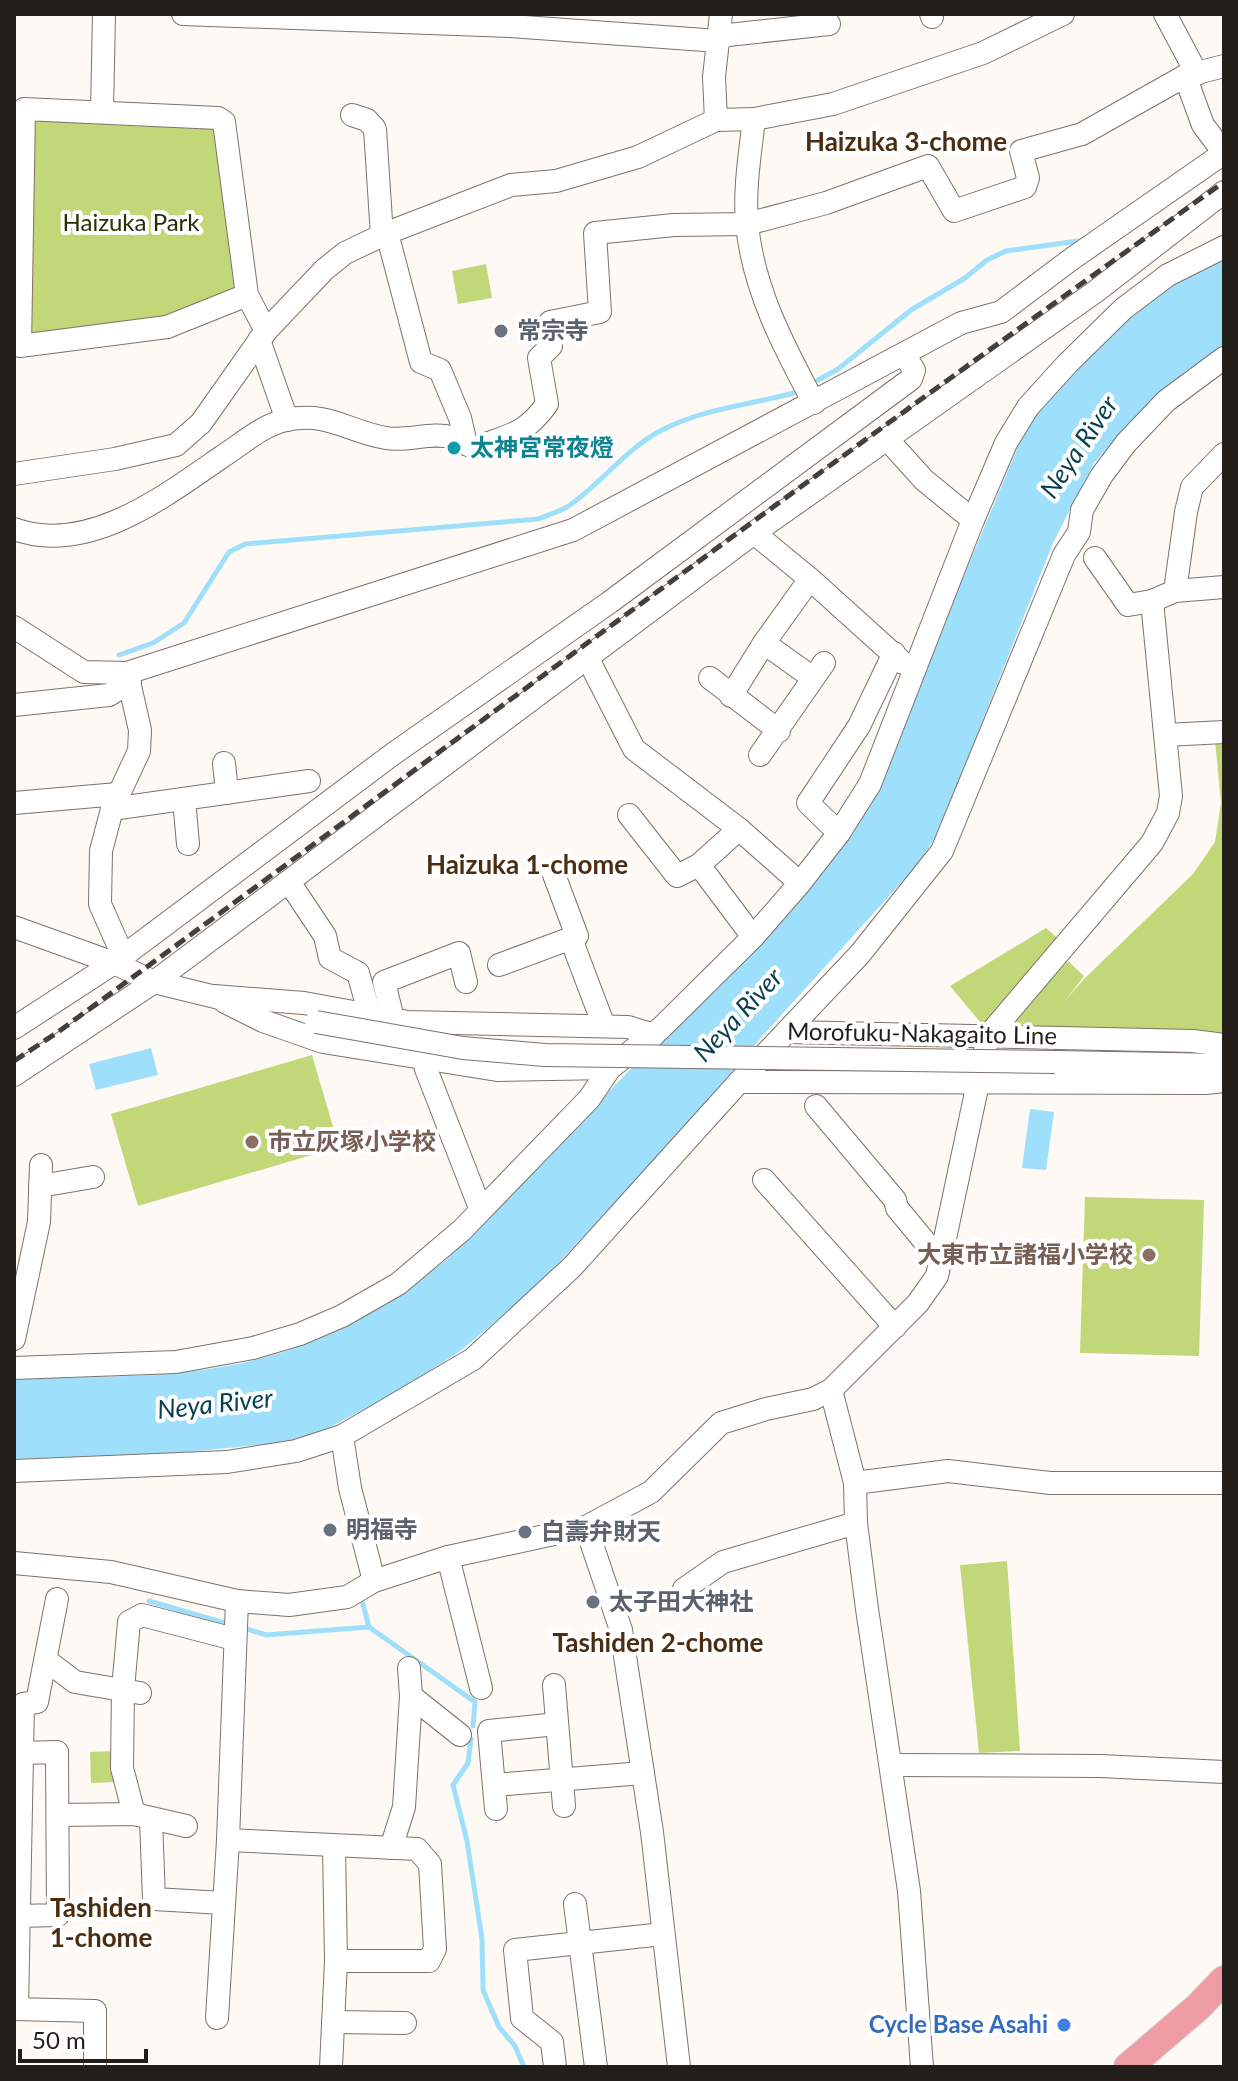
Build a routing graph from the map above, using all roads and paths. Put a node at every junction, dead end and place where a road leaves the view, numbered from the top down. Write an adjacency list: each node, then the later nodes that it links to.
1 (104, 14): 10 (street)
2 (183, 14): 4 (street)
3 (1165, 14): 9 (street)
4 (511, 20): 7 (street)
5 (829, 24): 7 (street)
6 (1054, 27): 12 (street)
7 (720, 30): 13 (street)
8 (1224, 66): 9 (street)
9 (1191, 75): 14 (street); 16 (street)
10 (102, 112): 20 (street); 20 (street)
11 (352, 115): 17 (street)
12 (754, 119): 13 (street); 16 (street)
13 (716, 120): 17 (street)
14 (1224, 153): 23 (street)
15 (1224, 192): 19 (street)
16 (747, 224): 25 (street); 28 (street)
17 (384, 235): 22 (street); 28 (street)
18 (1224, 247): 21 (street)
19 (1095, 292): 21 (street); 27 (street)
20 (247, 295): 22 (street)
21 (1114, 319): 31 (street)
22 (262, 335): 26 (street); 30 (street)
23 (904, 354): 25 (street); 69 (street)
24 (1224, 358): 78 (street)
25 (814, 403): 44 (street)
26 (287, 420): 28 (street); 32 (street)
27 (887, 439): 31 (street); 33 (street)
28 (466, 444)
29 (1224, 454): 37 (street)
30 (14, 474)
31 (973, 520): 43 (street)
32 (14, 529)
33 (754, 533): 35 (street); 42 (street)
34 (1095, 558): 38 (street)
35 (810, 579): 40 (street); 41 (street)
36 (1224, 587): 37 (street)
37 (1175, 591): 38 (street)
38 (1152, 601): 50 (street)
39 (14, 627): 44 (street)
40 (764, 643): 46 (street); 48 (street)
41 (894, 653): 43 (street); 60 (street)
42 (587, 657): 59 (street); 64 (street)
43 (914, 676): 60 (street)
44 (128, 677): 47 (street); 56 (street)
45 (710, 678): 46 (street)
46 (731, 696): 48 (street)
47 (14, 705)
48 (779, 731): 51 (street)
49 (1224, 732): 50 (street)
50 (1166, 735): 80 (street)
51 (760, 755)
52 (224, 763): 54 (street)
53 (309, 781): 54 (street)
54 (227, 793): 55 (street)
55 (184, 799): 56 (street); 61 (street)
56 (115, 801): 57 (street); 69 (street)
57 (14, 803)
58 (629, 815): 62 (street)
59 (739, 829): 62 (street); 65 (street)
60 (839, 833): 65 (street)
61 (188, 844)
62 (699, 865): 67 (street)
63 (553, 872): 68 (street)
64 (289, 882): 71 (street); 74 (street)
65 (800, 883): 67 (street)
66 (14, 927): 69 (street, Morofuku-Nakagaito Line)
67 (753, 937): 79 (street)
68 (571, 939): 70 (street); 76 (street)
69 (119, 960): 71 (street, Morofuku-Nakagaito Line); 77 (street)
70 (499, 965)
71 (154, 982): 73 (street, Morofuku-Nakagaito Line); 85 (street)
72 (466, 982): 75 (street)
73 (214, 996): 74 (street); 82 (street); 83 (street, Morofuku-Nakagaito Line, bridge)
74 (370, 1015): 75 (street)
75 (393, 1019): 76 (street)
76 (604, 1026): 79 (street)
77 (14, 1028)
78 (788, 1032): 80 (street); 88 (street)
79 (654, 1035): 84 (street)
80 (988, 1036): 81 (street); 86 (street)
81 (1224, 1045)
82 (424, 1058): 84 (street); 92 (street)
83 (1224, 1065)
84 (610, 1068): 92 (street)
85 (14, 1075)
86 (979, 1081): 87 (street); 88 (street); 93 (street)
87 (1224, 1081)
88 (739, 1082): 98 (street)
89 (816, 1106): 93 (street)
90 (93, 1177): 95 (street)
91 (764, 1180): 94 (street)
92 (480, 1208): 96 (street)
93 (940, 1260): 94 (street)
94 (895, 1327): 97 (street)
95 (14, 1339)
96 (14, 1368)
97 (831, 1390): 100 (street); 103 (street)
98 (342, 1436): 99 (street); 106 (street)
99 (14, 1471)
100 (855, 1483): 101 (street); 102 (street)
101 (1224, 1483)
102 (856, 1523): 107 (street); 119 (street)
103 (586, 1527): 104 (street); 121 (street)
104 (448, 1557): 106 (street); 113 (street)
105 (14, 1563): 109 (street)
106 (374, 1581): 109 (street)
107 (684, 1589)
108 (57, 1599): 110 (street)
109 (235, 1623): 114 (street); 129 (street)
110 (46, 1660): 114 (street); 118 (street)
111 (409, 1668): 115 (street)
112 (554, 1685): 116 (street)
113 (481, 1688)
114 (131, 1691): 127 (street)
115 (411, 1696): 117 (street); 131 (street)
116 (557, 1724): 122 (street); 123 (street)
117 (460, 1735)
118 (21, 1753): 126 (street); 134 (street)
119 (891, 1765): 120 (street); 148 (street)
120 (1224, 1772)
121 (643, 1773): 122 (street); 135 (street)
122 (562, 1781): 123 (street); 124 (street)
123 (494, 1785): 125 (street)
124 (564, 1806)
125 (496, 1809)
126 (58, 1815): 127 (street); 134 (street)
127 (142, 1816): 128 (street); 132 (street)
128 (186, 1826)
129 (228, 1840): 130 (street); 132 (street)
130 (334, 1847): 131 (street); 137 (street)
131 (391, 1848): 137 (street)
132 (223, 1903): 140 (street)
133 (575, 1904): 136 (street)
134 (18, 1916): 139 (street)
135 (663, 1934): 136 (street); 147 (street)
136 (578, 1942): 145 (street); 146 (street)
137 (336, 1961): 141 (street)
138 (1224, 1980): 149 (main road)
139 (16, 2009): 143 (street)
140 (217, 2018)
141 (333, 2022): 142 (street); 144 (street)
142 (405, 2023)
143 (95, 2067)
144 (331, 2067)
145 (555, 2067)
146 (596, 2067)
147 (679, 2067)
148 (922, 2067)
149 (1128, 2067)

